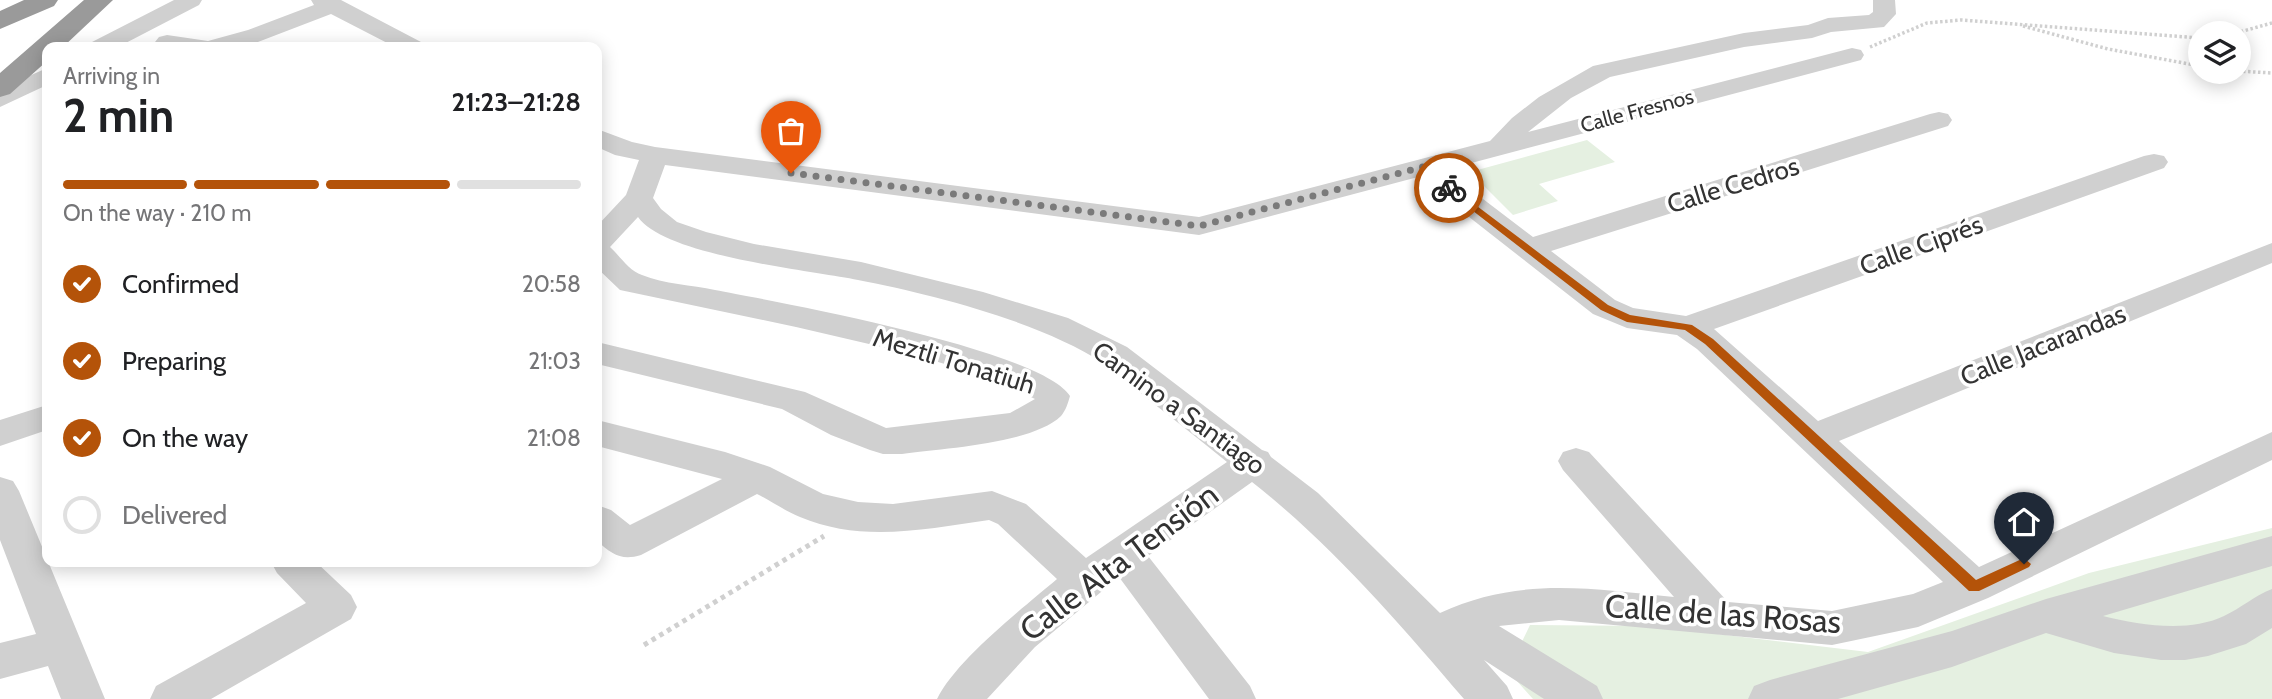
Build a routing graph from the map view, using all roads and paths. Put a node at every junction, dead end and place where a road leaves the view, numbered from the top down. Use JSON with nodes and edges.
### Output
{"nodes":[{"id":1,"x":11,"y":0,"type":"edge"},
{"id":2,"x":45,"y":0,"type":"edge"},
{"id":3,"x":100,"y":0,"type":"edge"},
{"id":4,"x":120,"y":0,"type":"edge"},
{"id":5,"x":191,"y":0,"type":"edge"},
{"id":6,"x":1884,"y":0,"type":"edge"},
{"id":7,"x":327,"y":2,"type":"edge"},
{"id":8,"x":0,"y":5,"type":"edge"},
{"id":9,"x":0,"y":21,"type":"edge"},
{"id":10,"x":2008,"y":22,"type":"junction"},
{"id":11,"x":2272,"y":23,"type":"edge"},
{"id":12,"x":2251,"y":29,"type":"edge"},
{"id":13,"x":2188,"y":37,"type":"edge"},
{"id":14,"x":53,"y":42,"type":"edge"},
{"id":15,"x":75,"y":42,"type":"edge"},
{"id":16,"x":110,"y":42,"type":"edge"},
{"id":17,"x":229,"y":42,"type":"edge"},
{"id":18,"x":403,"y":42,"type":"edge"},
{"id":19,"x":42,"y":51,"type":"edge"},
{"id":20,"x":1852,"y":55,"type":"joint"},
{"id":21,"x":2188,"y":64,"type":"edge"},
{"id":22,"x":42,"y":71,"type":"edge"},
{"id":23,"x":2251,"y":72,"type":"edge"},
{"id":24,"x":2272,"y":73,"type":"edge"},
{"id":25,"x":42,"y":78,"type":"edge"},
{"id":26,"x":0,"y":88,"type":"edge"},
{"id":27,"x":0,"y":101,"type":"edge"},
{"id":28,"x":1939,"y":120,"type":"dead end"},
{"id":29,"x":602,"y":139,"type":"edge"},
{"id":30,"x":1501,"y":146,"type":"junction"},
{"id":31,"x":655,"y":155,"type":"junction"},
{"id":32,"x":2154,"y":162,"type":"dead end"},
{"id":33,"x":1423,"y":167,"type":"junction"},
{"id":34,"x":639,"y":198,"type":"junction"},
{"id":35,"x":602,"y":238,"type":"edge"},
{"id":36,"x":1527,"y":249,"type":"junction"},
{"id":37,"x":2272,"y":252,"type":"edge"},
{"id":38,"x":602,"y":256,"type":"edge"},
{"id":39,"x":1688,"y":327,"type":"junction"},
{"id":40,"x":602,"y":354,"type":"edge"},
{"id":41,"x":42,"y":419,"type":"edge"},
{"id":42,"x":0,"y":433,"type":"edge"},
{"id":43,"x":602,"y":434,"type":"edge"},
{"id":44,"x":1814,"y":437,"type":"junction"},
{"id":45,"x":2272,"y":445,"type":"edge"},
{"id":46,"x":1255,"y":461,"type":"junction"},
{"id":47,"x":1576,"y":461,"type":"dead end"},
{"id":48,"x":757,"y":477,"type":"junction"},
{"id":49,"x":0,"y":491,"type":"edge"},
{"id":50,"x":858,"y":516,"type":"junction"},
{"id":51,"x":602,"y":524,"type":"edge"},
{"id":52,"x":2272,"y":551,"type":"edge"},
{"id":53,"x":1123,"y":553,"type":"junction"},
{"id":54,"x":296,"y":567,"type":"edge"},
{"id":55,"x":1084,"y":580,"type":"junction"},
{"id":56,"x":1974,"y":587,"type":"junction"},
{"id":57,"x":2272,"y":606,"type":"edge"},
{"id":58,"x":1715,"y":615,"type":"junction"},
{"id":59,"x":2046,"y":616,"type":"junction"},
{"id":60,"x":1447,"y":629,"type":"junction"},
{"id":61,"x":62,"y":645,"type":"junction"},
{"id":62,"x":644,"y":645,"type":"dead end"},
{"id":63,"x":0,"y":661,"type":"edge"},
{"id":64,"x":83,"y":699,"type":"edge"},
{"id":65,"x":172,"y":699,"type":"edge"},
{"id":66,"x":958,"y":699,"type":"edge"},
{"id":67,"x":1234,"y":699,"type":"edge"},
{"id":68,"x":1491,"y":699,"type":"edge"},
{"id":69,"x":1581,"y":699,"type":"edge"},
{"id":70,"x":1770,"y":699,"type":"edge"}],
"edges":[{"from":1,"to":8,"type":"highway"},
{"from":2,"to":9,"type":"highway"},
{"from":3,"to":14,"type":"highway"},
{"from":4,"to":15,"type":"highway"},
{"from":5,"to":16,"type":"street"},
{"from":6,"to":30,"type":"street"},
{"from":7,"to":17,"type":"street"},
{"from":7,"to":18,"type":"street"},
{"from":10,"to":13,"type":"path"},
{"from":10,"to":20,"type":"path"},
{"from":10,"to":21,"type":"path"},
{"from":11,"to":12,"type":"path"},
{"from":19,"to":26,"type":"highway"},
{"from":20,"to":30,"type":"street","name":"Calle Fresnos"},
{"from":22,"to":27,"type":"highway"},
{"from":23,"to":24,"type":"path"},
{"from":25,"to":27,"type":"street"},
{"from":28,"to":36,"type":"street","name":"Calle Cedros"},
{"from":29,"to":31,"type":"street"},
{"from":30,"to":33,"type":"street","name":"Calle Fresnos"},
{"from":31,"to":33,"type":"street"},
{"from":31,"to":34,"type":"street"},
{"from":32,"to":39,"type":"street","name":"Calle Ciprés"},
{"from":33,"to":36,"type":"street"},
{"from":34,"to":35,"type":"street"},
{"from":34,"to":46,"type":"street","name":"Camino a Santiago"},
{"from":36,"to":39,"type":"street"},
{"from":37,"to":44,"type":"street","name":"Calle Jacarandas"},
{"from":38,"to":40,"type":"street","name":"Meztli Tonatiuh"},
{"from":39,"to":44,"type":"street"},
{"from":41,"to":42,"type":"street"},
{"from":43,"to":48,"type":"street"},
{"from":44,"to":56,"type":"street"},
{"from":45,"to":56,"type":"street","name":"Calle de las Rosas"},
{"from":46,"to":53,"type":"street","name":"Calle Alta Tensión"},
{"from":46,"to":60,"type":"street","name":"Camino a Santiago"},
{"from":47,"to":58,"type":"street"},
{"from":48,"to":50,"type":"street"},
{"from":48,"to":51,"type":"street"},
{"from":49,"to":61,"type":"street"},
{"from":50,"to":55,"type":"street"},
{"from":50,"to":62,"type":"path"},
{"from":52,"to":59,"type":"street"},
{"from":53,"to":55,"type":"street","name":"Calle Alta Tensión"},
{"from":53,"to":67,"type":"street"},
{"from":54,"to":65,"type":"street"},
{"from":55,"to":66,"type":"street","name":"Calle Alta Tensión"},
{"from":56,"to":58,"type":"street","name":"Calle de las Rosas"},
{"from":57,"to":59,"type":"street"},
{"from":58,"to":60,"type":"street","name":"Calle de las Rosas"},
{"from":59,"to":70,"type":"street"},
{"from":60,"to":68,"type":"street","name":"Camino a Santiago"},
{"from":60,"to":69,"type":"street"},
{"from":61,"to":63,"type":"street"},
{"from":61,"to":64,"type":"street"}]}
